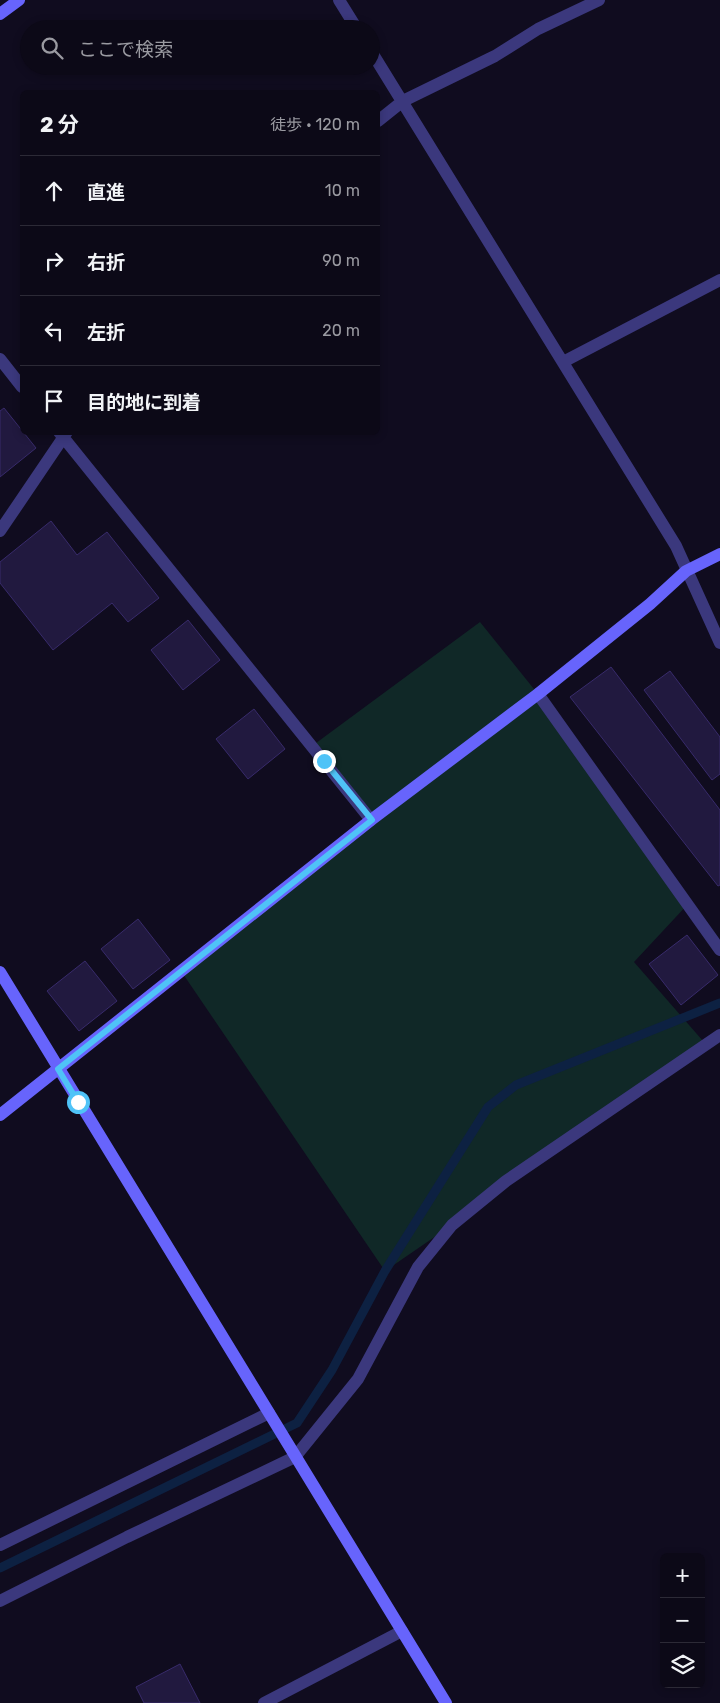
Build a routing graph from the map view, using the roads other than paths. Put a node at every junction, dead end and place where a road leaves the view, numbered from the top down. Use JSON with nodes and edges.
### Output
{"nodes":[{"id":1,"x":19,"y":0,"type":"edge"},
{"id":2,"x":339,"y":0,"type":"edge"},
{"id":3,"x":599,"y":0,"type":"edge"},
{"id":4,"x":0,"y":14,"type":"edge"},
{"id":5,"x":351,"y":20,"type":"edge"},
{"id":6,"x":380,"y":65,"type":"edge"},
{"id":7,"x":403,"y":101,"type":"junction"},
{"id":8,"x":380,"y":119,"type":"edge"},
{"id":9,"x":720,"y":280,"type":"edge"},
{"id":10,"x":0,"y":359,"type":"edge"},
{"id":11,"x":563,"y":362,"type":"junction"},
{"id":12,"x":20,"y":384,"type":"edge"},
{"id":13,"x":63,"y":435,"type":"edge"},
{"id":14,"x":65,"y":435,"type":"edge"},
{"id":15,"x":0,"y":531,"type":"edge"},
{"id":16,"x":720,"y":554,"type":"edge"},
{"id":17,"x":686,"y":571,"type":"junction"},
{"id":18,"x":720,"y":643,"type":"edge"},
{"id":19,"x":538,"y":694,"type":"junction"},
{"id":20,"x":372,"y":820,"type":"junction"},
{"id":21,"x":720,"y":950,"type":"edge"},
{"id":22,"x":0,"y":972,"type":"edge"},
{"id":23,"x":720,"y":1035,"type":"edge"},
{"id":24,"x":58,"y":1069,"type":"junction"},
{"id":25,"x":0,"y":1115,"type":"edge"},
{"id":26,"x":269,"y":1414,"type":"junction"},
{"id":27,"x":296,"y":1457,"type":"junction"},
{"id":28,"x":0,"y":1545,"type":"edge"},
{"id":29,"x":0,"y":1601,"type":"edge"},
{"id":30,"x":402,"y":1631,"type":"junction"},
{"id":31,"x":264,"y":1703,"type":"edge"},
{"id":32,"x":446,"y":1703,"type":"edge"}],
"edges":[{"from":1,"to":4,"type":"street"},
{"from":2,"to":5,"type":"street"},
{"from":3,"to":7,"type":"street"},
{"from":6,"to":7,"type":"street"},
{"from":7,"to":8,"type":"street"},
{"from":7,"to":11,"type":"street"},
{"from":9,"to":11,"type":"street"},
{"from":10,"to":12,"type":"street"},
{"from":11,"to":17,"type":"street"},
{"from":13,"to":15,"type":"street"},
{"from":14,"to":20,"type":"street"},
{"from":16,"to":17,"type":"street"},
{"from":17,"to":18,"type":"street"},
{"from":17,"to":19,"type":"street"},
{"from":19,"to":20,"type":"street"},
{"from":19,"to":21,"type":"street"},
{"from":20,"to":24,"type":"street"},
{"from":22,"to":24,"type":"street"},
{"from":23,"to":27,"type":"street"},
{"from":24,"to":25,"type":"street"},
{"from":24,"to":26,"type":"street"},
{"from":26,"to":27,"type":"street"},
{"from":26,"to":28,"type":"street"},
{"from":27,"to":29,"type":"street"},
{"from":27,"to":30,"type":"street"},
{"from":30,"to":31,"type":"street"},
{"from":30,"to":32,"type":"street"}]}
